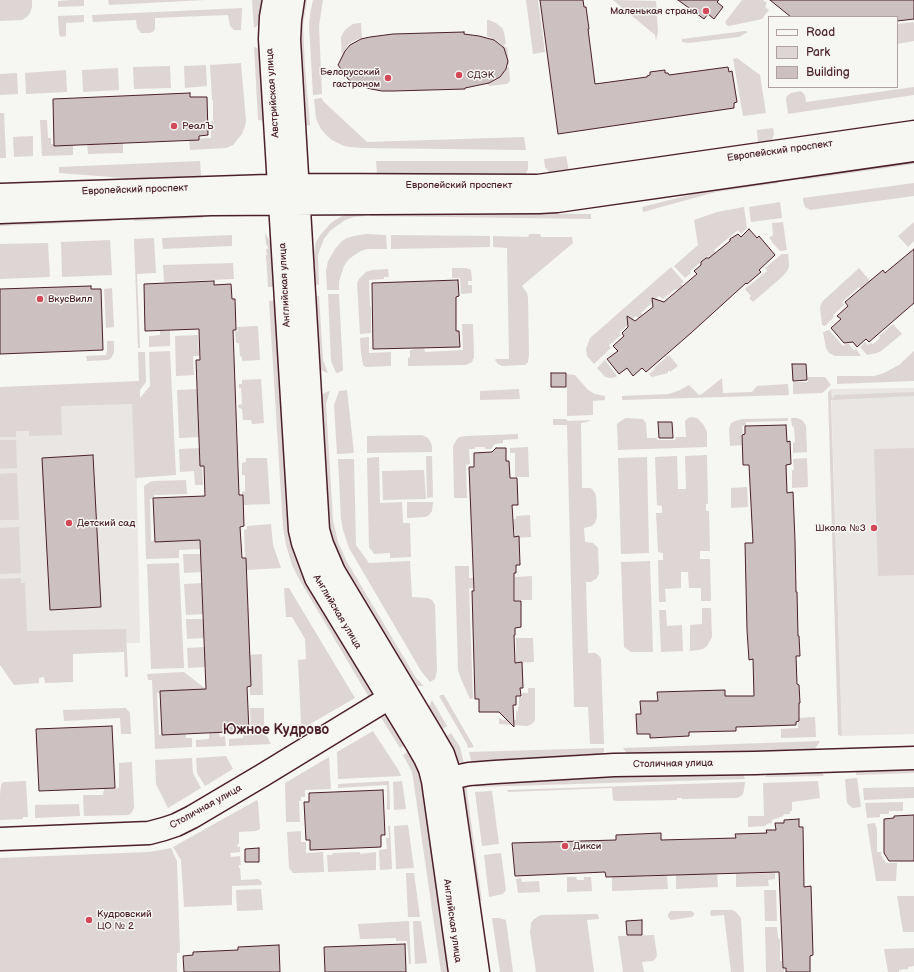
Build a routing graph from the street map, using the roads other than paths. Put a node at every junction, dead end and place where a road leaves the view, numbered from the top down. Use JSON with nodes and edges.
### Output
{"nodes":[{"id":1,"x":274,"y":0,"type":"edge"},
{"id":2,"x":293,"y":0,"type":"edge"},
{"id":3,"x":914,"y":132,"type":"edge"},
{"id":4,"x":914,"y":150,"type":"edge"},
{"id":5,"x":289,"y":194,"type":"junction"},
{"id":6,"x":0,"y":195,"type":"edge"},
{"id":7,"x":0,"y":212,"type":"edge"},
{"id":8,"x":389,"y":698,"type":"junction"},
{"id":9,"x":914,"y":758,"type":"edge"},
{"id":10,"x":441,"y":780,"type":"junction"},
{"id":11,"x":0,"y":839,"type":"edge"},
{"id":12,"x":460,"y":972,"type":"edge"},
{"id":13,"x":478,"y":972,"type":"edge"}],
"edges":[{"from":1,"to":5,"type":"street","name":"Австрийская улица"},
{"from":2,"to":5,"type":"street","name":"Австрийская улица"},
{"from":3,"to":5,"type":"street","name":"Европейский проспект"},
{"from":4,"to":5,"type":"street","name":"Европейский проспект"},
{"from":5,"to":6,"type":"street","name":"Европейский проспект"},
{"from":5,"to":7,"type":"street","name":"Европейский проспект"},
{"from":5,"to":8,"type":"street","name":"Английская улица"},
{"from":5,"to":10,"type":"street","name":"Английская улица"},
{"from":8,"to":10,"type":"street","name":"Английская улица"},
{"from":8,"to":11,"type":"street","name":"Столичная улица"},
{"from":9,"to":10,"type":"street","name":"Столичная улица"},
{"from":10,"to":12,"type":"street","name":"Английская улица"},
{"from":10,"to":13,"type":"street","name":"Английская улица"}]}
